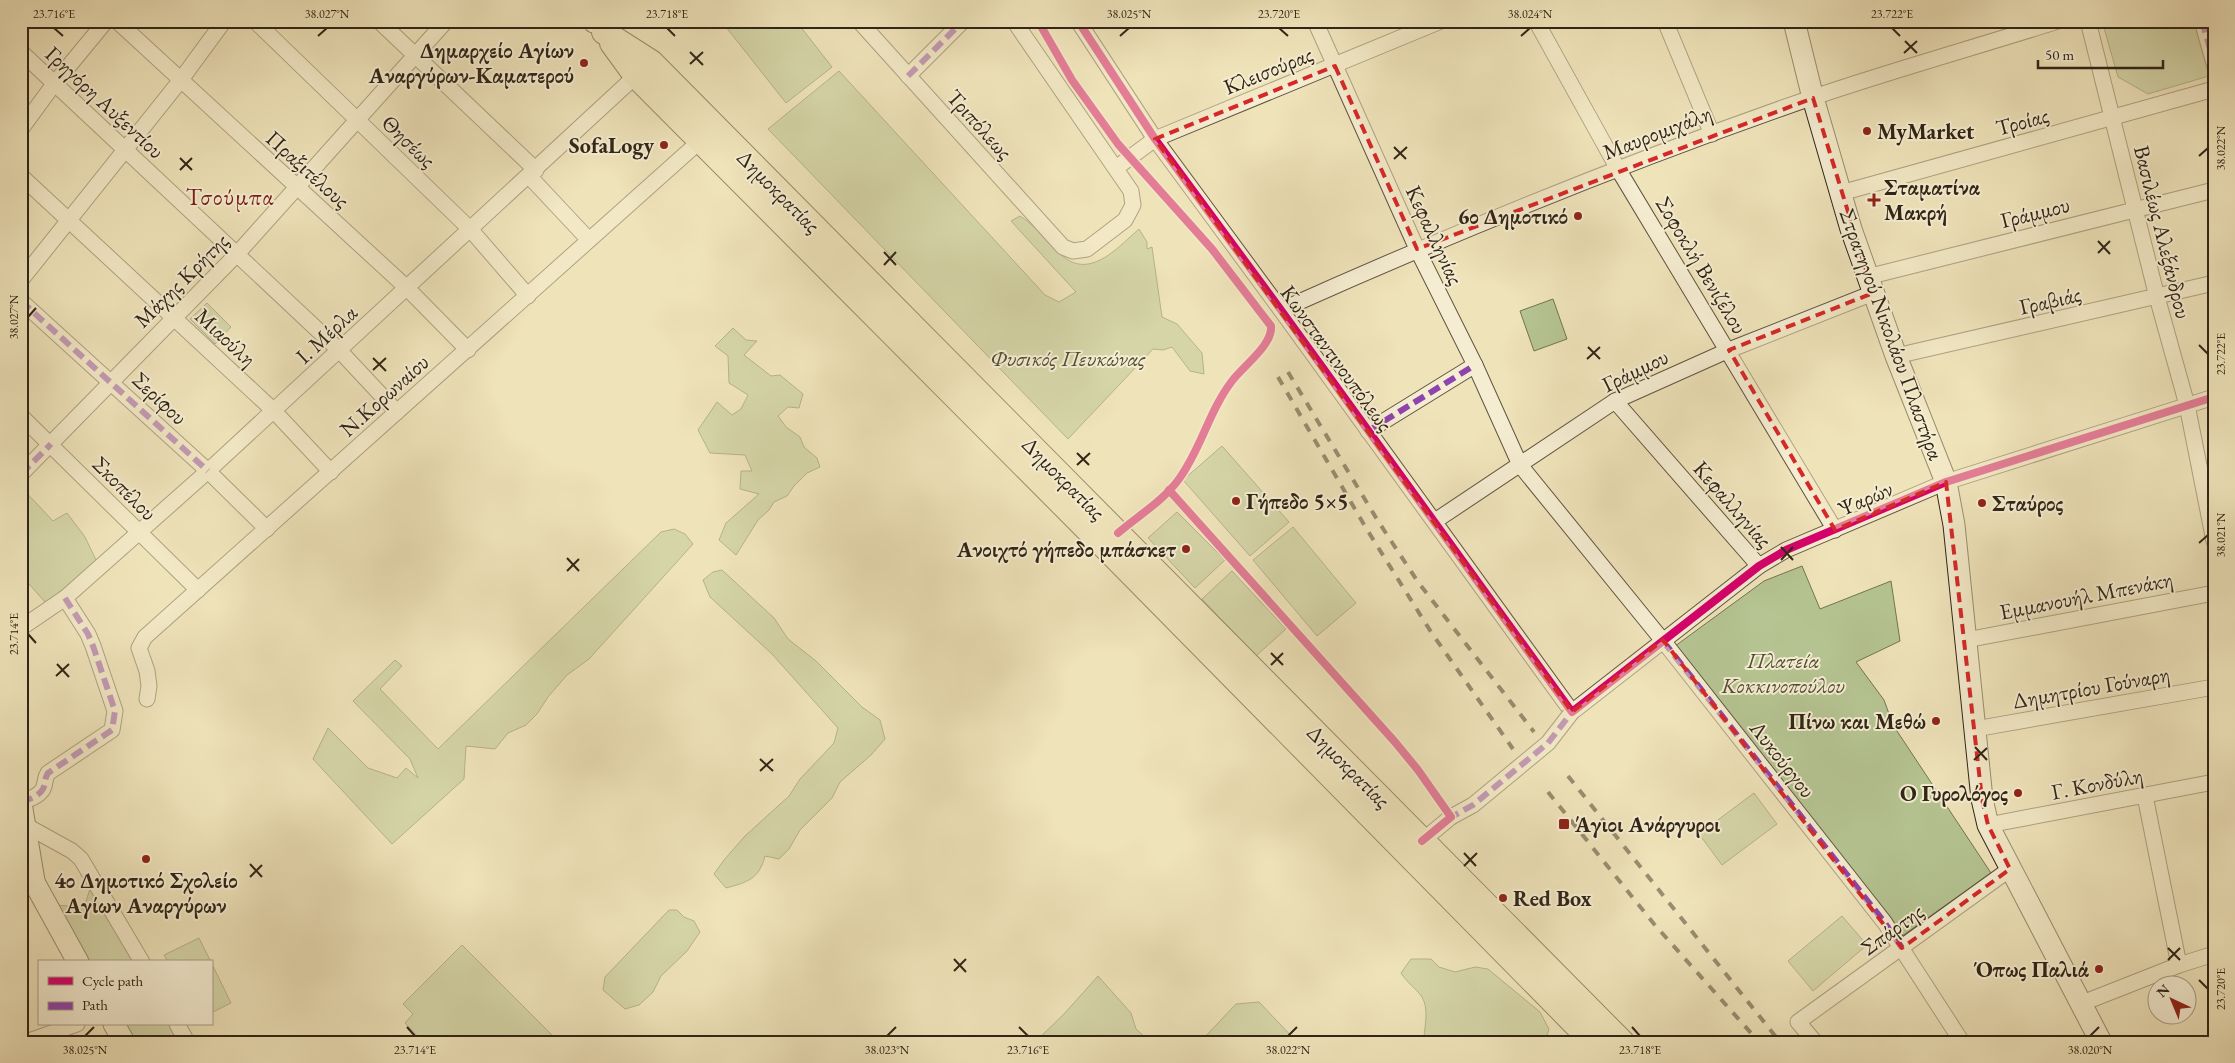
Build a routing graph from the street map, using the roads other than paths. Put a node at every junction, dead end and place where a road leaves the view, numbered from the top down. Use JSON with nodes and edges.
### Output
{"nodes":[{"id":1,"x":106,"y":21,"type":"edge"},
{"id":2,"x":117,"y":21,"type":"edge"},
{"id":3,"x":224,"y":21,"type":"edge"},
{"id":4,"x":255,"y":21,"type":"edge"},
{"id":5,"x":378,"y":21,"type":"edge"},
{"id":6,"x":446,"y":21,"type":"edge"},
{"id":7,"x":859,"y":21,"type":"edge"},
{"id":8,"x":963,"y":21,"type":"edge"},
{"id":9,"x":1014,"y":21,"type":"edge"},
{"id":10,"x":1078,"y":21,"type":"edge"},
{"id":11,"x":1315,"y":21,"type":"edge"},
{"id":12,"x":1441,"y":21,"type":"edge"},
{"id":13,"x":1536,"y":21,"type":"edge"},
{"id":14,"x":1665,"y":21,"type":"edge"},
{"id":15,"x":1794,"y":21,"type":"edge"},
{"id":16,"x":2058,"y":21,"type":"edge"},
{"id":17,"x":2088,"y":21,"type":"edge"},
{"id":18,"x":2202,"y":21,"type":"edge"},
{"id":19,"x":596,"y":24,"type":"edge"},
{"id":20,"x":21,"y":52,"type":"edge"},
{"id":21,"x":416,"y":55,"type":"junction"},
{"id":22,"x":2214,"y":63,"type":"edge"},
{"id":23,"x":1334,"y":66,"type":"junction"},
{"id":24,"x":644,"y":69,"type":"junction"},
{"id":25,"x":908,"y":76,"type":"junction"},
{"id":26,"x":180,"y":81,"type":"junction"},
{"id":27,"x":54,"y":84,"type":"junction"},
{"id":28,"x":2214,"y":90,"type":"edge"},
{"id":29,"x":1813,"y":98,"type":"junction"},
{"id":30,"x":2112,"y":118,"type":"junction"},
{"id":31,"x":358,"y":120,"type":"junction"},
{"id":32,"x":21,"y":129,"type":"edge"},
{"id":33,"x":1712,"y":134,"type":"junction"},
{"id":34,"x":1154,"y":139,"type":"junction"},
{"id":35,"x":700,"y":141,"type":"junction"},
{"id":36,"x":125,"y":150,"type":"junction"},
{"id":37,"x":1116,"y":168,"type":"junction"},
{"id":38,"x":1618,"y":169,"type":"junction"},
{"id":39,"x":532,"y":173,"type":"junction"},
{"id":40,"x":21,"y":176,"type":"edge"},
{"id":41,"x":297,"y":188,"type":"junction"},
{"id":42,"x":2214,"y":190,"type":"edge"},
{"id":43,"x":1841,"y":192,"type":"junction"},
{"id":44,"x":2136,"y":208,"type":"junction"},
{"id":45,"x":69,"y":221,"type":"junction"},
{"id":46,"x":470,"y":229,"type":"junction"},
{"id":47,"x":589,"y":240,"type":"junction"},
{"id":48,"x":1417,"y":248,"type":"junction"},
{"id":49,"x":237,"y":254,"type":"junction"},
{"id":50,"x":21,"y":280,"type":"edge"},
{"id":51,"x":2214,"y":283,"type":"edge"},
{"id":52,"x":1870,"y":285,"type":"junction"},
{"id":53,"x":407,"y":288,"type":"junction"},
{"id":54,"x":528,"y":296,"type":"junction"},
{"id":55,"x":2157,"y":297,"type":"junction"},
{"id":56,"x":21,"y":300,"type":"edge"},
{"id":57,"x":1281,"y":310,"type":"junction"},
{"id":58,"x":174,"y":318,"type":"junction"},
{"id":59,"x":339,"y":350,"type":"junction"},
{"id":60,"x":468,"y":350,"type":"junction"},
{"id":61,"x":1729,"y":350,"type":"junction"},
{"id":62,"x":1896,"y":356,"type":"junction"},
{"id":63,"x":1475,"y":365,"type":"junction"},
{"id":64,"x":110,"y":382,"type":"junction"},
{"id":65,"x":2214,"y":397,"type":"edge"},
{"id":66,"x":1616,"y":401,"type":"junction"},
{"id":67,"x":2187,"y":405,"type":"junction"},
{"id":68,"x":273,"y":410,"type":"junction"},
{"id":69,"x":398,"y":412,"type":"junction"},
{"id":70,"x":21,"y":416,"type":"edge"},
{"id":71,"x":1368,"y":431,"type":"junction"},
{"id":72,"x":51,"y":444,"type":"junction"},
{"id":73,"x":1520,"y":465,"type":"junction"},
{"id":74,"x":208,"y":471,"type":"junction"},
{"id":75,"x":331,"y":472,"type":"junction"},
{"id":76,"x":21,"y":474,"type":"edge"},
{"id":77,"x":1946,"y":482,"type":"junction"},
{"id":78,"x":2209,"y":491,"type":"edge"},
{"id":79,"x":1435,"y":521,"type":"junction"},
{"id":80,"x":267,"y":529,"type":"junction"},
{"id":81,"x":1835,"y":530,"type":"junction"},
{"id":82,"x":140,"y":532,"type":"junction"},
{"id":83,"x":2214,"y":541,"type":"edge"},
{"id":84,"x":1759,"y":566,"type":"junction"},
{"id":85,"x":198,"y":590,"type":"junction"},
{"id":86,"x":2214,"y":593,"type":"edge"},
{"id":87,"x":65,"y":598,"type":"junction"},
{"id":88,"x":21,"y":628,"type":"edge"},
{"id":89,"x":1966,"y":640,"type":"junction"},
{"id":90,"x":1663,"y":641,"type":"junction"},
{"id":91,"x":2214,"y":688,"type":"edge"},
{"id":92,"x":147,"y":699,"type":"dead end"},
{"id":93,"x":1572,"y":712,"type":"junction"},
{"id":94,"x":1975,"y":729,"type":"junction"},
{"id":95,"x":2214,"y":782,"type":"edge"},
{"id":96,"x":2145,"y":796,"type":"junction"},
{"id":97,"x":21,"y":803,"type":"edge"},
{"id":98,"x":25,"y":825,"type":"junction"},
{"id":99,"x":1988,"y":825,"type":"junction"},
{"id":100,"x":1422,"y":841,"type":"junction"},
{"id":101,"x":2010,"y":870,"type":"junction"},
{"id":102,"x":25,"y":878,"type":"edge"},
{"id":103,"x":1902,"y":948,"type":"junction"},
{"id":104,"x":2214,"y":954,"type":"edge"},
{"id":105,"x":77,"y":960,"type":"edge"},
{"id":106,"x":141,"y":960,"type":"edge"},
{"id":107,"x":2179,"y":965,"type":"junction"},
{"id":108,"x":2080,"y":1004,"type":"junction"},
{"id":109,"x":74,"y":1026,"type":"edge"},
{"id":110,"x":115,"y":1026,"type":"edge"},
{"id":111,"x":178,"y":1026,"type":"edge"},
{"id":112,"x":53,"y":1038,"type":"edge"},
{"id":113,"x":26,"y":1042,"type":"edge"},
{"id":114,"x":124,"y":1042,"type":"edge"},
{"id":115,"x":187,"y":1042,"type":"edge"},
{"id":116,"x":1593,"y":1042,"type":"edge"},
{"id":117,"x":1622,"y":1042,"type":"edge"},
{"id":118,"x":1815,"y":1042,"type":"edge"},
{"id":119,"x":1962,"y":1042,"type":"edge"},
{"id":120,"x":2101,"y":1042,"type":"edge"}],
"edges":[{"from":1,"to":27,"type":"street"},
{"from":2,"to":26,"type":"street","name":"Πραξιτέλους"},
{"from":3,"to":26,"type":"street"},
{"from":4,"to":31,"type":"street","name":"Θησέως"},
{"from":5,"to":21,"type":"street"},
{"from":6,"to":21,"type":"street","name":"Μάχης Κρήτης"},
{"from":7,"to":25,"type":"street","name":"Τριπόλεως"},
{"from":8,"to":25,"type":"street"},
{"from":9,"to":37,"type":"street"},
{"from":10,"to":34,"type":"street","name":"Κωνσταντινουπόλεως"},
{"from":11,"to":23,"type":"street","name":"Κεφαλληνίας"},
{"from":12,"to":23,"type":"street","name":"Κλεισούρας"},
{"from":13,"to":38,"type":"street","name":"Σοφοκλή Βενιζέλου"},
{"from":14,"to":33,"type":"street"},
{"from":15,"to":29,"type":"street","name":"Στρατηγού Νικολάου Πλαστήρα"},
{"from":16,"to":29,"type":"street","name":"Μαυρομιχάλη"},
{"from":17,"to":30,"type":"street","name":"Βασιλέως Αλεξάνδρου"},
{"from":18,"to":22,"type":"street"},
{"from":19,"to":24,"type":"main road","name":"Δημοκρατίας"},
{"from":20,"to":27,"type":"street","name":"Γρηγόρη Αυξεντίου"},
{"from":21,"to":31,"type":"street","name":"Μάχης Κρήτης"},
{"from":21,"to":39,"type":"street"},
{"from":23,"to":34,"type":"street","name":"Κλεισούρας"},
{"from":23,"to":48,"type":"street","name":"Κεφαλληνίας"},
{"from":24,"to":35,"type":"main road","name":"Δημοκρατίας"},
{"from":24,"to":39,"type":"street","name":"Ι. Μέρλα"},
{"from":24,"to":100,"type":"main road","name":"Δημοκρατίας"},
{"from":25,"to":37,"type":"street","name":"Τριπόλεως"},
{"from":26,"to":36,"type":"street"},
{"from":26,"to":41,"type":"street","name":"Πραξιτέλους"},
{"from":27,"to":32,"type":"street"},
{"from":27,"to":36,"type":"street","name":"Γρηγόρη Αυξεντίου"},
{"from":28,"to":30,"type":"street","name":"Τροίας"},
{"from":29,"to":33,"type":"street","name":"Μαυρομιχάλη"},
{"from":29,"to":43,"type":"street","name":"Στρατηγού Νικολάου Πλαστήρα"},
{"from":30,"to":43,"type":"street","name":"Τροίας"},
{"from":30,"to":44,"type":"street","name":"Βασιλέως Αλεξάνδρου"},
{"from":31,"to":41,"type":"street","name":"Μάχης Κρήτης"},
{"from":31,"to":46,"type":"street","name":"Θησέως"},
{"from":33,"to":38,"type":"street","name":"Μαυρομιχάλη"},
{"from":34,"to":37,"type":"street","name":"Κλεισούρας"},
{"from":34,"to":57,"type":"street","name":"Κωνσταντινουπόλεως"},
{"from":35,"to":47,"type":"street","name":"Ν.Κορωναίου"},
{"from":35,"to":116,"type":"main road","name":"Δημοκρατίας"},
{"from":36,"to":45,"type":"street"},
{"from":36,"to":49,"type":"street","name":"Γρηγόρη Αυξεντίου"},
{"from":38,"to":48,"type":"street","name":"Μαυρομιχάλη"},
{"from":38,"to":61,"type":"street","name":"Σοφοκλή Βενιζέλου"},
{"from":39,"to":46,"type":"street","name":"Ι. Μέρλα"},
{"from":39,"to":47,"type":"street"},
{"from":40,"to":45,"type":"street","name":"Μιαούλη"},
{"from":41,"to":49,"type":"street","name":"Μάχης Κρήτης"},
{"from":41,"to":53,"type":"street","name":"Πραξιτέλους"},
{"from":42,"to":44,"type":"street","name":"Γράμμου"},
{"from":43,"to":52,"type":"street","name":"Στρατηγού Νικολάου Πλαστήρα"},
{"from":44,"to":52,"type":"street","name":"Γράμμου"},
{"from":44,"to":55,"type":"street","name":"Βασιλέως Αλεξάνδρου"},
{"from":45,"to":50,"type":"street"},
{"from":45,"to":58,"type":"street","name":"Μιαούλη"},
{"from":46,"to":53,"type":"street","name":"Ι. Μέρλα"},
{"from":46,"to":54,"type":"street","name":"Θησέως"},
{"from":47,"to":54,"type":"street","name":"Ν.Κορωναίου"},
{"from":48,"to":57,"type":"street","name":"Μαυρομιχάλη"},
{"from":48,"to":63,"type":"street","name":"Κεφαλληνίας"},
{"from":49,"to":58,"type":"street","name":"Μάχης Κρήτης"},
{"from":49,"to":59,"type":"street","name":"Γρηγόρη Αυξεντίου"},
{"from":51,"to":55,"type":"street","name":"Γραβιάς"},
{"from":52,"to":61,"type":"street","name":"Γράμμου"},
{"from":52,"to":62,"type":"street","name":"Στρατηγού Νικολάου Πλαστήρα"},
{"from":53,"to":59,"type":"street","name":"Ι. Μέρλα"},
{"from":53,"to":60,"type":"street","name":"Πραξιτέλους"},
{"from":54,"to":60,"type":"street","name":"Ν.Κορωναίου"},
{"from":55,"to":62,"type":"street","name":"Γραβιάς"},
{"from":55,"to":67,"type":"street","name":"Βασιλέως Αλεξάνδρου"},
{"from":56,"to":64,"type":"street","name":"Σερίφου"},
{"from":57,"to":71,"type":"street","name":"Κωνσταντινουπόλεως"},
{"from":58,"to":64,"type":"street","name":"Μάχης Κρήτης"},
{"from":58,"to":68,"type":"street","name":"Μιαούλη"},
{"from":59,"to":68,"type":"street","name":"Ι. Μέρλα"},
{"from":59,"to":69,"type":"street","name":"Γρηγόρη Αυξεντίου"},
{"from":60,"to":69,"type":"street","name":"Ν.Κορωναίου"},
{"from":61,"to":66,"type":"street","name":"Γράμμου"},
{"from":61,"to":81,"type":"street","name":"Σοφοκλή Βενιζέλου"},
{"from":62,"to":77,"type":"street","name":"Στρατηγού Νικολάου Πλαστήρα"},
{"from":63,"to":71,"type":"street"},
{"from":63,"to":73,"type":"street","name":"Κεφαλληνίας"},
{"from":64,"to":72,"type":"street","name":"Μάχης Κρήτης"},
{"from":64,"to":74,"type":"street","name":"Σερίφου"},
{"from":65,"to":67,"type":"street","name":"Ψαρών"},
{"from":66,"to":73,"type":"street","name":"Γράμμου"},
{"from":66,"to":84,"type":"street","name":"Κεφαλληνίας"},
{"from":67,"to":77,"type":"street","name":"Ψαρών"},
{"from":67,"to":78,"type":"street","name":"Βασιλέως Αλεξάνδρου"},
{"from":68,"to":74,"type":"street","name":"Ι. Μέρλα"},
{"from":68,"to":75,"type":"street","name":"Μιαούλη"},
{"from":69,"to":75,"type":"street","name":"Ν.Κορωναίου"},
{"from":70,"to":72,"type":"street","name":"Σκοπέλου"},
{"from":71,"to":79,"type":"street","name":"Κωνσταντινουπόλεως"},
{"from":72,"to":76,"type":"street","name":"Μάχης Κρήτης"},
{"from":72,"to":82,"type":"street","name":"Σκοπέλου"},
{"from":73,"to":79,"type":"street","name":"Γράμμου"},
{"from":73,"to":90,"type":"street","name":"Λυκούργου"},
{"from":74,"to":80,"type":"street","name":"Σερίφου"},
{"from":74,"to":82,"type":"street","name":"Ι. Μέρλα"},
{"from":75,"to":80,"type":"street","name":"Ν.Κορωναίου"},
{"from":77,"to":81,"type":"street","name":"Ψαρών"},
{"from":77,"to":89,"type":"street","name":"Στρατηγού Νικολάου Πλαστήρα"},
{"from":78,"to":83,"type":"street","name":"Βασιλέως Αλεξάνδρου"},
{"from":79,"to":93,"type":"street","name":"Κωνσταντινουπόλεως"},
{"from":80,"to":85,"type":"street","name":"Ν.Κορωναίου"},
{"from":81,"to":84,"type":"street","name":"Ψαρών"},
{"from":82,"to":85,"type":"street","name":"Σκοπέλου"},
{"from":82,"to":87,"type":"street","name":"Ι. Μέρλα"},
{"from":84,"to":90,"type":"street","name":"Ψαρών"},
{"from":85,"to":92,"type":"street","name":"Ν.Κορωναίου"},
{"from":86,"to":89,"type":"street","name":"Εμμανουήλ Μπενάκη"},
{"from":87,"to":88,"type":"street","name":"Ι. Μέρλα"},
{"from":87,"to":97,"type":"street"},
{"from":89,"to":94,"type":"street","name":"Στρατηγού Νικολάου Πλαστήρα"},
{"from":90,"to":93,"type":"street","name":"Ψαρών"},
{"from":90,"to":103,"type":"street","name":"Λυκούργου"},
{"from":91,"to":94,"type":"street","name":"Δημητρίου Γούναρη"},
{"from":93,"to":100,"type":"street","name":"Ψαρών","bridge":true},
{"from":94,"to":99,"type":"street","name":"Στρατηγού Νικολάου Πλαστήρα"},
{"from":95,"to":96,"type":"street","name":"Γ. Κονδύλη"},
{"from":96,"to":99,"type":"street","name":"Γ. Κονδύλη"},
{"from":96,"to":107,"type":"street"},
{"from":97,"to":98,"type":"street"},
{"from":98,"to":102,"type":"street"},
{"from":98,"to":106,"type":"street"},
{"from":99,"to":101,"type":"street","name":"Στρατηγού Νικολάου Πλαστήρα"},
{"from":100,"to":117,"type":"main road","name":"Δημοκρατίας"},
{"from":101,"to":103,"type":"street","name":"Σπάρτης"},
{"from":101,"to":108,"type":"street","name":"Στρατηγού Νικολάου Πλαστήρα"},
{"from":102,"to":105,"type":"street"},
{"from":103,"to":118,"type":"street","name":"Σπάρτης"},
{"from":103,"to":119,"type":"street","name":"Λυκούργου"},
{"from":104,"to":107,"type":"street"},
{"from":107,"to":108,"type":"street"},
{"from":108,"to":120,"type":"street","name":"Στρατηγού Νικολάου Πλαστήρα"},
{"from":109,"to":112,"type":"street"},
{"from":110,"to":114,"type":"street"},
{"from":111,"to":115,"type":"street"},
{"from":112,"to":113,"type":"street"}]}
